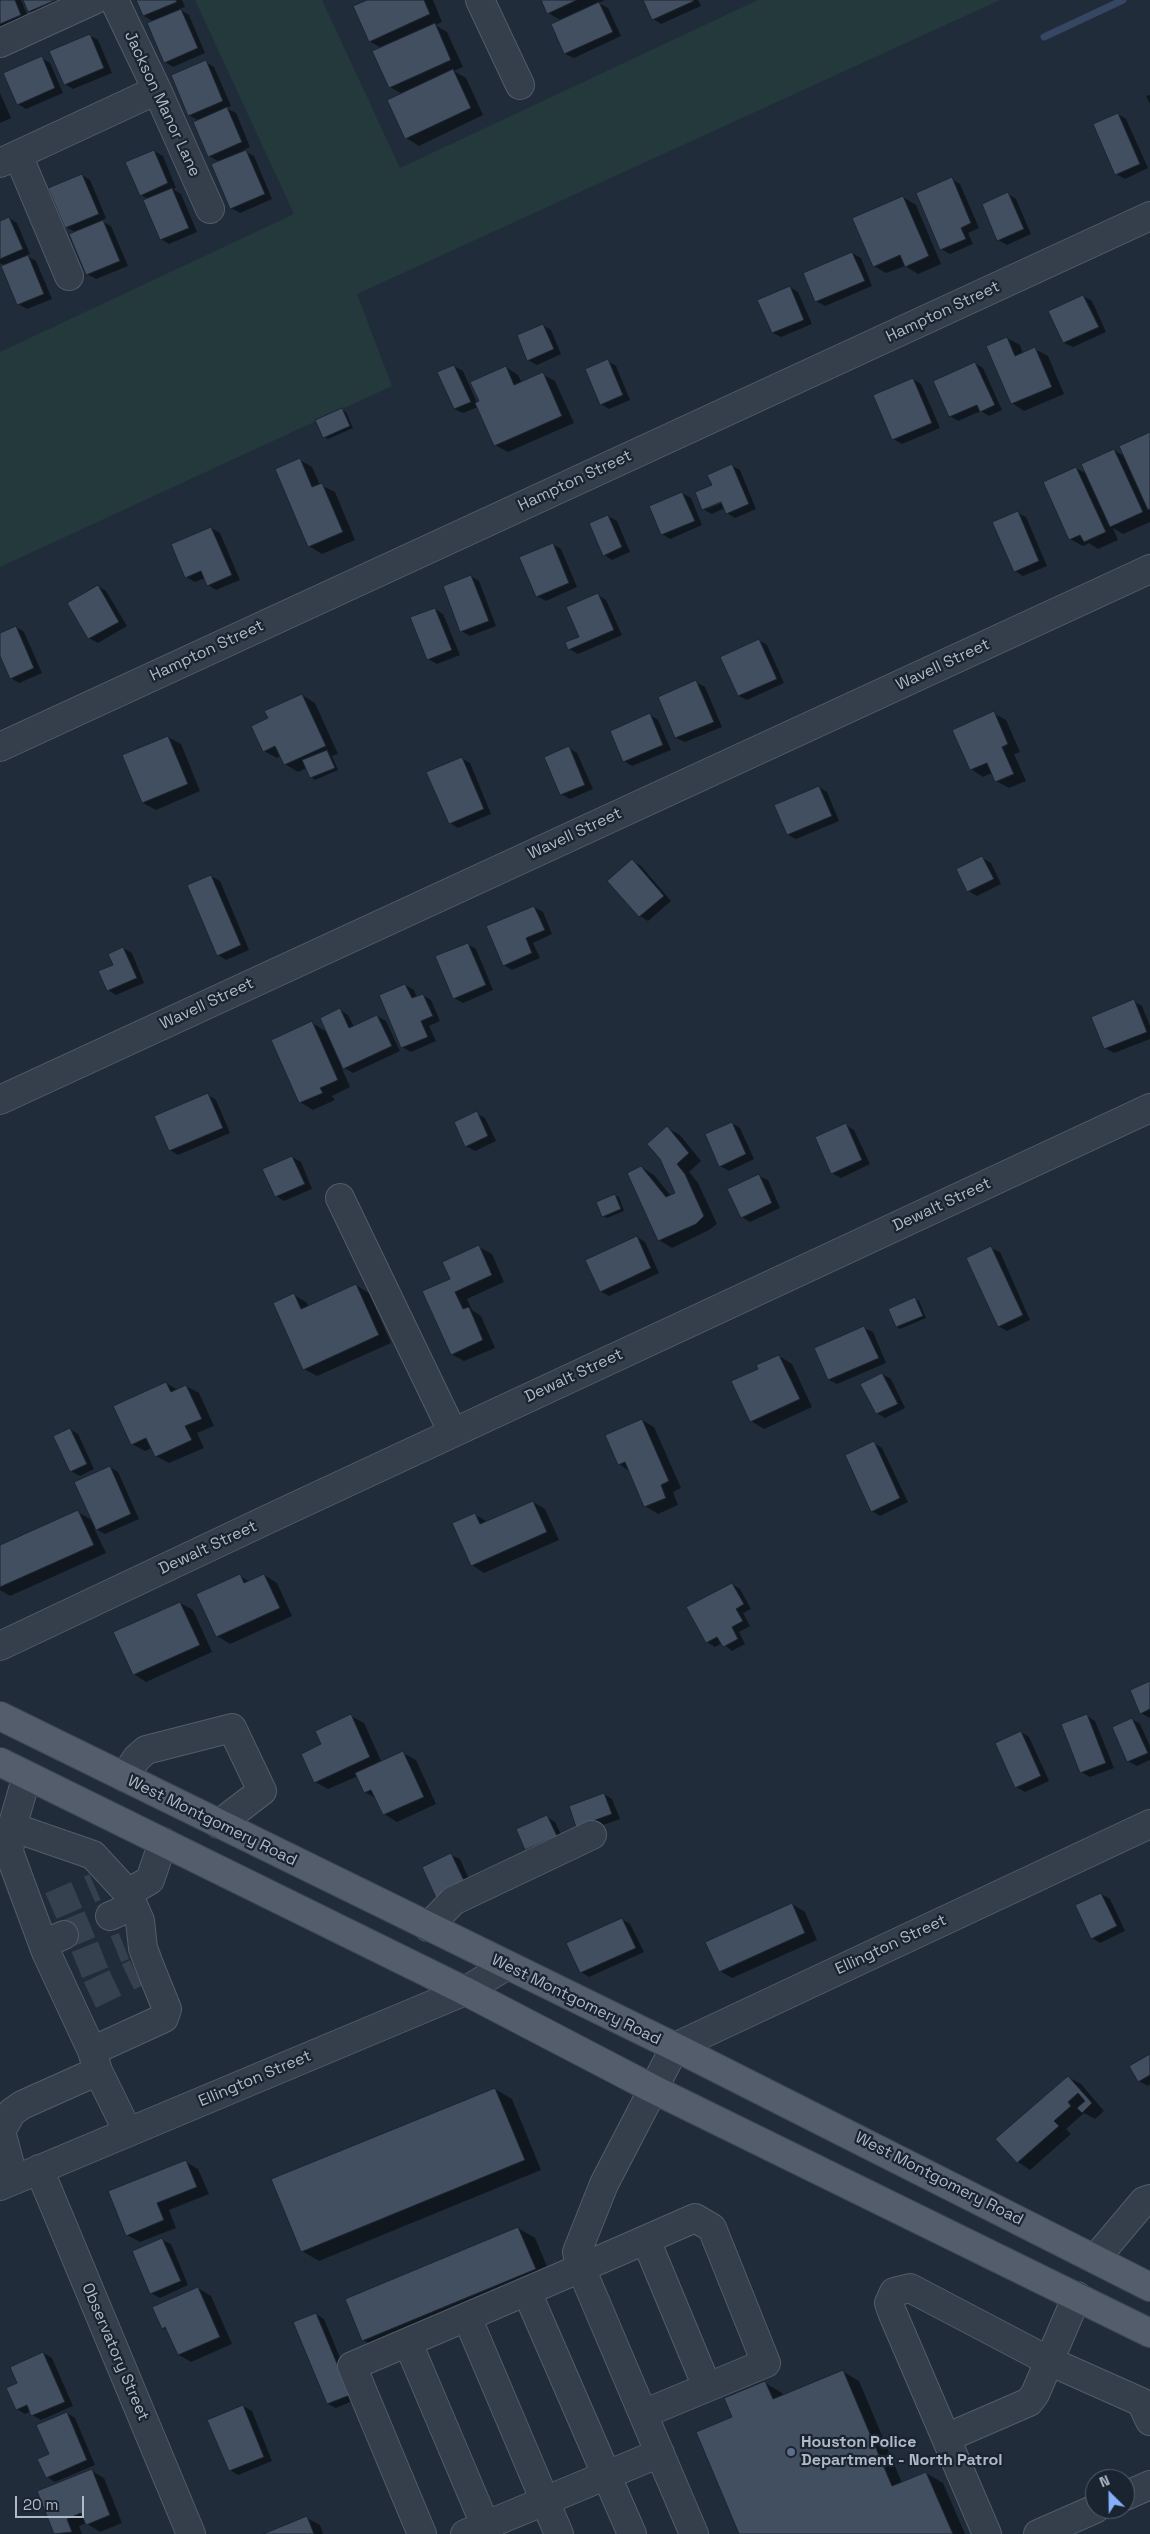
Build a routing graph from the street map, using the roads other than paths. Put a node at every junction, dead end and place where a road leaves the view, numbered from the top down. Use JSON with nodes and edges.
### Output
{"nodes":[{"id":1,"x":94,"y":0,"type":"edge"},
{"id":2,"x":114,"y":0,"type":"edge"},
{"id":3,"x":480,"y":0,"type":"edge"},
{"id":4,"x":0,"y":43,"type":"edge"},
{"id":5,"x":520,"y":85,"type":"dead end"},
{"id":6,"x":158,"y":90,"type":"junction"},
{"id":7,"x":9,"y":159,"type":"edge"},
{"id":8,"x":210,"y":209,"type":"dead end"},
{"id":9,"x":1150,"y":216,"type":"edge"},
{"id":10,"x":69,"y":276,"type":"dead end"},
{"id":11,"x":1150,"y":569,"type":"edge"},
{"id":12,"x":0,"y":747,"type":"edge"},
{"id":13,"x":0,"y":1100,"type":"edge"},
{"id":14,"x":1150,"y":1108,"type":"edge"},
{"id":15,"x":340,"y":1198,"type":"dead end"},
{"id":16,"x":453,"y":1433,"type":"junction"},
{"id":17,"x":0,"y":1646,"type":"edge"},
{"id":18,"x":0,"y":1716,"type":"edge"},
{"id":19,"x":0,"y":1762,"type":"edge"},
{"id":20,"x":27,"y":1776,"type":"junction"},
{"id":21,"x":124,"y":1777,"type":"junction"},
{"id":22,"x":219,"y":1824,"type":"junction"},
{"id":23,"x":1150,"y":1824,"type":"edge"},
{"id":24,"x":12,"y":1827,"type":"junction"},
{"id":25,"x":592,"y":1835,"type":"dead end"},
{"id":26,"x":163,"y":1842,"type":"junction"},
{"id":27,"x":117,"y":1896,"type":"junction"},
{"id":28,"x":428,"y":1927,"type":"junction"},
{"id":29,"x":506,"y":1966,"type":"junction"},
{"id":30,"x":465,"y":1991,"type":"junction"},
{"id":31,"x":675,"y":2047,"type":"junction"},
{"id":32,"x":95,"y":2061,"type":"junction"},
{"id":33,"x":653,"y":2089,"type":"junction"},
{"id":34,"x":128,"y":2132,"type":"junction"},
{"id":35,"x":38,"y":2169,"type":"junction"},
{"id":36,"x":7,"y":2183,"type":"edge"},
{"id":37,"x":1150,"y":2199,"type":"edge"},
{"id":38,"x":646,"y":2240,"type":"junction"},
{"id":39,"x":1096,"y":2258,"type":"junction"},
{"id":40,"x":581,"y":2268,"type":"junction"},
{"id":41,"x":1150,"y":2287,"type":"edge"},
{"id":42,"x":527,"y":2292,"type":"junction"},
{"id":43,"x":1077,"y":2296,"type":"junction"},
{"id":44,"x":467,"y":2317,"type":"junction"},
{"id":45,"x":1150,"y":2333,"type":"edge"},
{"id":46,"x":408,"y":2343,"type":"junction"},
{"id":47,"x":1049,"y":2361,"type":"junction"},
{"id":48,"x":707,"y":2387,"type":"junction"},
{"id":49,"x":643,"y":2414,"type":"junction"},
{"id":50,"x":1150,"y":2421,"type":"edge"},
{"id":51,"x":946,"y":2438,"type":"junction"},
{"id":52,"x":660,"y":2453,"type":"junction"},
{"id":53,"x":606,"y":2475,"type":"junction"},
{"id":54,"x":1150,"y":2485,"type":"edge"},
{"id":55,"x":1135,"y":2492,"type":"edge"},
{"id":56,"x":544,"y":2501,"type":"junction"},
{"id":57,"x":1085,"y":2513,"type":"edge"},
{"id":58,"x":480,"y":2531,"type":"edge"},
{"id":59,"x":191,"y":2534,"type":"edge"},
{"id":60,"x":422,"y":2534,"type":"edge"},
{"id":61,"x":559,"y":2534,"type":"edge"},
{"id":62,"x":632,"y":2534,"type":"edge"},
{"id":63,"x":694,"y":2534,"type":"edge"},
{"id":64,"x":987,"y":2534,"type":"edge"},
{"id":65,"x":1038,"y":2534,"type":"edge"}],
"edges":[{"from":1,"to":4,"type":"street"},
{"from":2,"to":6,"type":"street","name":"Jackson Manor Lane"},
{"from":3,"to":5,"type":"street"},
{"from":6,"to":7,"type":"street"},
{"from":6,"to":8,"type":"street","name":"Jackson Manor Lane"},
{"from":7,"to":10,"type":"street"},
{"from":9,"to":12,"type":"street","name":"Hampton Street"},
{"from":11,"to":13,"type":"street","name":"Wavell Street"},
{"from":14,"to":16,"type":"street","name":"Dewalt Street"},
{"from":15,"to":16,"type":"street"},
{"from":16,"to":17,"type":"street","name":"Dewalt Street"},
{"from":18,"to":21,"type":"main road","name":"West Montgomery Road"},
{"from":19,"to":20,"type":"main road"},
{"from":20,"to":24,"type":"street"},
{"from":20,"to":26,"type":"main road"},
{"from":21,"to":22,"type":"main road","name":"West Montgomery Road"},
{"from":21,"to":22,"type":"street"},
{"from":22,"to":28,"type":"main road","name":"West Montgomery Road"},
{"from":23,"to":31,"type":"street","name":"Ellington Street"},
{"from":24,"to":27,"type":"street"},
{"from":24,"to":32,"type":"street"},
{"from":25,"to":28,"type":"street"},
{"from":26,"to":27,"type":"street"},
{"from":26,"to":30,"type":"main road"},
{"from":27,"to":32,"type":"street"},
{"from":28,"to":29,"type":"main road","name":"West Montgomery Road"},
{"from":29,"to":30,"type":"street","name":"Ellington Street"},
{"from":29,"to":31,"type":"main road","name":"West Montgomery Road"},
{"from":30,"to":33,"type":"main road"},
{"from":30,"to":34,"type":"street","name":"Ellington Street"},
{"from":31,"to":33,"type":"street"},
{"from":31,"to":39,"type":"main road","name":"West Montgomery Road"},
{"from":32,"to":34,"type":"street"},
{"from":32,"to":36,"type":"street"},
{"from":33,"to":40,"type":"street"},
{"from":33,"to":43,"type":"main road"},
{"from":34,"to":35,"type":"street","name":"Ellington Street"},
{"from":35,"to":36,"type":"street","name":"Ellington Street"},
{"from":35,"to":59,"type":"street","name":"Observatory Street"},
{"from":37,"to":39,"type":"street"},
{"from":38,"to":40,"type":"street"},
{"from":38,"to":48,"type":"street"},
{"from":38,"to":48,"type":"street"},
{"from":39,"to":41,"type":"main road","name":"West Montgomery Road"},
{"from":39,"to":43,"type":"main road"},
{"from":40,"to":42,"type":"street"},
{"from":40,"to":49,"type":"street"},
{"from":42,"to":44,"type":"street"},
{"from":42,"to":53,"type":"street"},
{"from":43,"to":45,"type":"main road"},
{"from":43,"to":47,"type":"street"},
{"from":44,"to":46,"type":"street"},
{"from":44,"to":56,"type":"street"},
{"from":46,"to":58,"type":"street"},
{"from":46,"to":60,"type":"street"},
{"from":47,"to":50,"type":"street"},
{"from":47,"to":51,"type":"street"},
{"from":47,"to":51,"type":"street"},
{"from":48,"to":49,"type":"street"},
{"from":49,"to":52,"type":"street"},
{"from":51,"to":64,"type":"street"},
{"from":52,"to":53,"type":"street"},
{"from":52,"to":63,"type":"street"},
{"from":53,"to":56,"type":"street"},
{"from":53,"to":62,"type":"street"},
{"from":54,"to":55,"type":"street"},
{"from":56,"to":58,"type":"street"},
{"from":56,"to":61,"type":"street"},
{"from":57,"to":65,"type":"street"}]}
